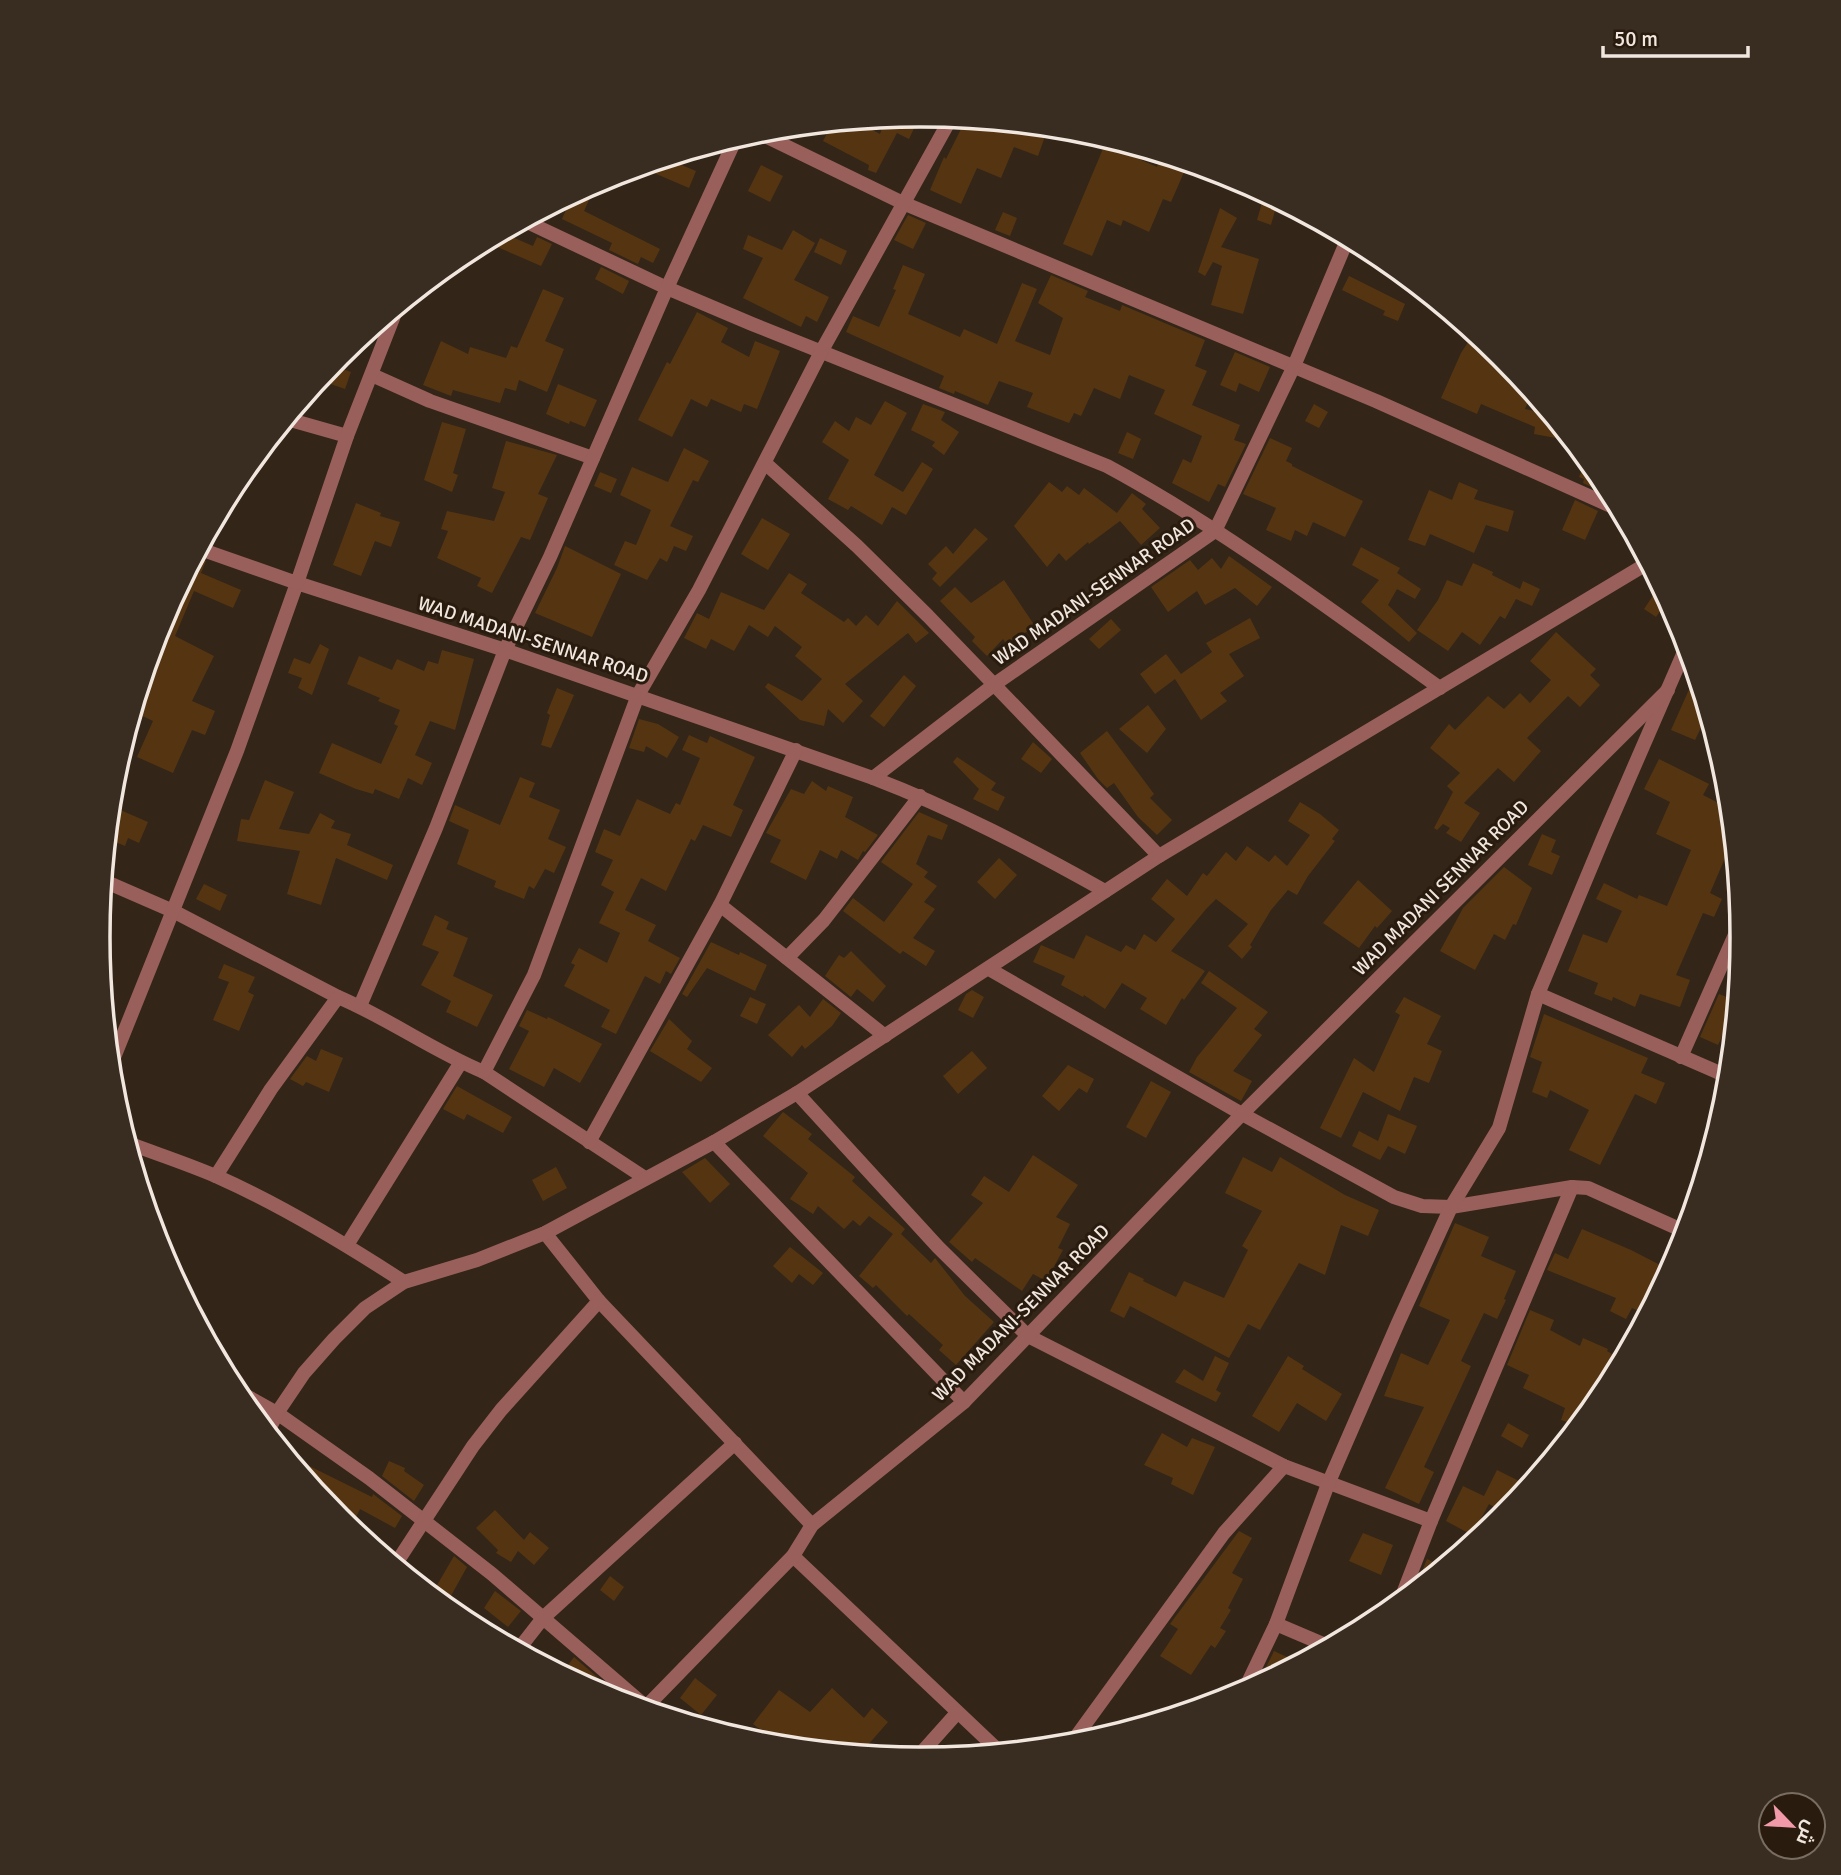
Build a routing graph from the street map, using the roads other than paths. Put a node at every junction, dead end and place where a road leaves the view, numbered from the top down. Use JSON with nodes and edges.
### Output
{"nodes":[{"id":1,"x":945,"y":128,"type":"edge"},
{"id":2,"x":775,"y":141,"type":"edge"},
{"id":3,"x":730,"y":150,"type":"edge"},
{"id":4,"x":903,"y":203,"type":"junction"},
{"id":5,"x":535,"y":226,"type":"edge"},
{"id":6,"x":1344,"y":247,"type":"edge"},
{"id":7,"x":667,"y":288,"type":"junction"},
{"id":8,"x":391,"y":324,"type":"edge"},
{"id":9,"x":821,"y":352,"type":"junction"},
{"id":10,"x":1294,"y":366,"type":"junction"},
{"id":11,"x":372,"y":375,"type":"junction"},
{"id":12,"x":296,"y":422,"type":"edge"},
{"id":13,"x":347,"y":436,"type":"junction"},
{"id":14,"x":593,"y":458,"type":"junction"},
{"id":15,"x":765,"y":464,"type":"junction"},
{"id":16,"x":1604,"y":503,"type":"edge"},
{"id":17,"x":1215,"y":531,"type":"junction"},
{"id":18,"x":208,"y":552,"type":"edge"},
{"id":19,"x":1641,"y":567,"type":"edge"},
{"id":20,"x":297,"y":583,"type":"junction"},
{"id":21,"x":505,"y":650,"type":"junction"},
{"id":22,"x":1681,"y":659,"type":"edge"},
{"id":23,"x":995,"y":684,"type":"junction"},
{"id":24,"x":1440,"y":688,"type":"junction"},
{"id":25,"x":1668,"y":690,"type":"junction"},
{"id":26,"x":638,"y":695,"type":"junction"},
{"id":27,"x":796,"y":750,"type":"junction"},
{"id":28,"x":873,"y":778,"type":"junction"},
{"id":29,"x":920,"y":796,"type":"junction"},
{"id":30,"x":1160,"y":856,"type":"junction"},
{"id":31,"x":112,"y":884,"type":"edge"},
{"id":32,"x":1105,"y":891,"type":"junction"},
{"id":33,"x":720,"y":905,"type":"junction"},
{"id":34,"x":173,"y":911,"type":"junction"},
{"id":35,"x":1731,"y":944,"type":"edge"},
{"id":36,"x":787,"y":958,"type":"junction"},
{"id":37,"x":989,"y":969,"type":"junction"},
{"id":38,"x":1538,"y":995,"type":"junction"},
{"id":39,"x":338,"y":997,"type":"junction"},
{"id":40,"x":360,"y":1006,"type":"junction"},
{"id":41,"x":885,"y":1036,"type":"junction"},
{"id":42,"x":118,"y":1048,"type":"edge"},
{"id":43,"x":1681,"y":1057,"type":"junction"},
{"id":44,"x":461,"y":1062,"type":"junction"},
{"id":45,"x":484,"y":1072,"type":"junction"},
{"id":46,"x":1719,"y":1073,"type":"edge"},
{"id":47,"x":797,"y":1093,"type":"junction"},
{"id":48,"x":1242,"y":1114,"type":"junction"},
{"id":49,"x":589,"y":1142,"type":"junction"},
{"id":50,"x":714,"y":1142,"type":"junction"},
{"id":51,"x":138,"y":1147,"type":"edge"},
{"id":52,"x":216,"y":1176,"type":"junction"},
{"id":53,"x":645,"y":1178,"type":"junction"},
{"id":54,"x":1573,"y":1187,"type":"junction"},
{"id":55,"x":1451,"y":1207,"type":"junction"},
{"id":56,"x":1677,"y":1228,"type":"edge"},
{"id":57,"x":545,"y":1233,"type":"junction"},
{"id":58,"x":347,"y":1245,"type":"junction"},
{"id":59,"x":404,"y":1282,"type":"junction"},
{"id":60,"x":599,"y":1301,"type":"junction"},
{"id":61,"x":1028,"y":1336,"type":"junction"},
{"id":62,"x":257,"y":1402,"type":"edge"},
{"id":63,"x":964,"y":1402,"type":"junction"},
{"id":64,"x":277,"y":1413,"type":"junction"},
{"id":65,"x":272,"y":1423,"type":"edge"},
{"id":66,"x":734,"y":1443,"type":"junction"},
{"id":67,"x":1284,"y":1466,"type":"junction"},
{"id":68,"x":1328,"y":1484,"type":"junction"},
{"id":69,"x":1430,"y":1521,"type":"junction"},
{"id":70,"x":425,"y":1522,"type":"junction"},
{"id":71,"x":812,"y":1525,"type":"junction"},
{"id":72,"x":793,"y":1556,"type":"junction"},
{"id":73,"x":400,"y":1558,"type":"edge"},
{"id":74,"x":1406,"y":1586,"type":"edge"},
{"id":75,"x":543,"y":1619,"type":"junction"},
{"id":76,"x":1276,"y":1624,"type":"junction"},
{"id":77,"x":1319,"y":1642,"type":"edge"},
{"id":78,"x":523,"y":1643,"type":"edge"},
{"id":79,"x":1251,"y":1677,"type":"edge"},
{"id":80,"x":629,"y":1693,"type":"edge"},
{"id":81,"x":653,"y":1702,"type":"edge"},
{"id":82,"x":957,"y":1713,"type":"junction"},
{"id":83,"x":1080,"y":1732,"type":"edge"},
{"id":84,"x":991,"y":1744,"type":"edge"},
{"id":85,"x":925,"y":1748,"type":"edge"}],
"edges":[{"from":1,"to":4,"type":"street"},
{"from":2,"to":4,"type":"street"},
{"from":3,"to":7,"type":"street"},
{"from":4,"to":9,"type":"street"},
{"from":4,"to":10,"type":"street"},
{"from":5,"to":7,"type":"street"},
{"from":6,"to":10,"type":"street","name":"WAD MADANI-SENNAR ROAD"},
{"from":7,"to":9,"type":"street"},
{"from":7,"to":14,"type":"street"},
{"from":8,"to":11,"type":"street"},
{"from":9,"to":15,"type":"street"},
{"from":9,"to":17,"type":"street"},
{"from":10,"to":16,"type":"street"},
{"from":10,"to":17,"type":"street","name":"WAD MADANI-SENNAR ROAD"},
{"from":11,"to":13,"type":"street"},
{"from":11,"to":14,"type":"street"},
{"from":12,"to":13,"type":"street"},
{"from":13,"to":20,"type":"street"},
{"from":14,"to":21,"type":"street"},
{"from":15,"to":23,"type":"street"},
{"from":15,"to":26,"type":"street"},
{"from":17,"to":23,"type":"street","name":"WAD MADANI-SENNAR ROAD"},
{"from":17,"to":24,"type":"street"},
{"from":18,"to":20,"type":"street","name":"WAD MADANI-SENNAR ROAD"},
{"from":19,"to":24,"type":"street"},
{"from":20,"to":21,"type":"street","name":"WAD MADANI-SENNAR ROAD"},
{"from":20,"to":34,"type":"street"},
{"from":21,"to":26,"type":"street","name":"WAD MADANI-SENNAR ROAD"},
{"from":21,"to":40,"type":"street"},
{"from":22,"to":25,"type":"street"},
{"from":23,"to":28,"type":"street","name":"WAD MADANI-SENNAR ROAD"},
{"from":23,"to":30,"type":"street"},
{"from":24,"to":30,"type":"street"},
{"from":25,"to":38,"type":"street"},
{"from":25,"to":48,"type":"street","name":"WAD MADANI SENNAR ROAD"},
{"from":26,"to":27,"type":"street","name":"WAD MADANI-SENNAR ROAD"},
{"from":26,"to":45,"type":"street"},
{"from":27,"to":28,"type":"street","name":"WAD MADANI-SENNAR ROAD"},
{"from":27,"to":33,"type":"street"},
{"from":28,"to":29,"type":"street","name":"WAD MADANI-SENNAR ROAD"},
{"from":29,"to":32,"type":"street","name":"WAD MADANI-SENNAR ROAD"},
{"from":29,"to":36,"type":"street"},
{"from":30,"to":32,"type":"street"},
{"from":31,"to":34,"type":"street"},
{"from":32,"to":37,"type":"street"},
{"from":33,"to":36,"type":"street"},
{"from":33,"to":49,"type":"street"},
{"from":34,"to":39,"type":"street"},
{"from":34,"to":42,"type":"street"},
{"from":35,"to":43,"type":"street"},
{"from":36,"to":41,"type":"street"},
{"from":37,"to":41,"type":"street"},
{"from":37,"to":48,"type":"street"},
{"from":38,"to":43,"type":"street"},
{"from":38,"to":55,"type":"street"},
{"from":39,"to":40,"type":"street"},
{"from":39,"to":52,"type":"street"},
{"from":40,"to":44,"type":"street"},
{"from":41,"to":47,"type":"street"},
{"from":43,"to":46,"type":"street"},
{"from":44,"to":45,"type":"street"},
{"from":44,"to":58,"type":"street"},
{"from":45,"to":49,"type":"street"},
{"from":47,"to":50,"type":"street"},
{"from":47,"to":61,"type":"street"},
{"from":48,"to":55,"type":"street"},
{"from":48,"to":61,"type":"street","name":"WAD MADANI-SENNAR ROAD"},
{"from":49,"to":53,"type":"street"},
{"from":50,"to":53,"type":"street"},
{"from":50,"to":63,"type":"street"},
{"from":51,"to":52,"type":"street"},
{"from":52,"to":58,"type":"street"},
{"from":53,"to":57,"type":"street"},
{"from":54,"to":55,"type":"street"},
{"from":54,"to":56,"type":"street"},
{"from":54,"to":69,"type":"street"},
{"from":55,"to":68,"type":"street"},
{"from":57,"to":59,"type":"street"},
{"from":57,"to":60,"type":"street"},
{"from":58,"to":59,"type":"street"},
{"from":59,"to":64,"type":"street"},
{"from":60,"to":66,"type":"street"},
{"from":60,"to":70,"type":"street"},
{"from":61,"to":63,"type":"street","name":"WAD MADANI-SENNAR ROAD"},
{"from":61,"to":67,"type":"street"},
{"from":62,"to":64,"type":"street","name":"WAD MADANI-SENNAR ROAD"},
{"from":63,"to":71,"type":"street","name":"WAD MADANI-SENNAR ROAD"},
{"from":64,"to":65,"type":"street"},
{"from":64,"to":70,"type":"street","name":"WAD MADANI-SENNAR ROAD"},
{"from":66,"to":71,"type":"street"},
{"from":66,"to":75,"type":"street"},
{"from":67,"to":68,"type":"street"},
{"from":67,"to":83,"type":"street"},
{"from":68,"to":69,"type":"street"},
{"from":68,"to":76,"type":"street"},
{"from":69,"to":74,"type":"street"},
{"from":70,"to":73,"type":"street"},
{"from":70,"to":75,"type":"street","name":"WAD MADANI-SENNAR ROAD"},
{"from":71,"to":72,"type":"street","name":"WAD MADANI-SENNAR ROAD"},
{"from":72,"to":81,"type":"street","name":"WAD MADANI-SENNAR ROAD"},
{"from":72,"to":82,"type":"street"},
{"from":75,"to":78,"type":"street"},
{"from":75,"to":80,"type":"street","name":"WAD MADANI-SENNAR ROAD"},
{"from":76,"to":77,"type":"street"},
{"from":76,"to":79,"type":"street"},
{"from":82,"to":84,"type":"street"},
{"from":82,"to":85,"type":"street"}]}
